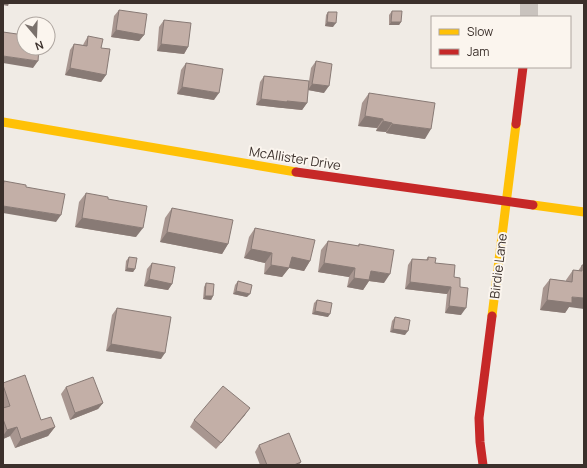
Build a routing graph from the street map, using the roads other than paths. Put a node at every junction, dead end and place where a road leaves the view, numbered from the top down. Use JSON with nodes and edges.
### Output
{"nodes":[{"id":1,"x":529,"y":3,"type":"edge"},
{"id":2,"x":529,"y":16,"type":"edge"},
{"id":3,"x":523,"y":68,"type":"edge"},
{"id":4,"x":3,"y":122,"type":"edge"},
{"id":5,"x":506,"y":202,"type":"junction"},
{"id":6,"x":584,"y":212,"type":"edge"},
{"id":7,"x":483,"y":465,"type":"edge"}],
"edges":[{"from":1,"to":2,"type":"street"},
{"from":3,"to":5,"type":"street","name":"Birdie Lane"},
{"from":4,"to":5,"type":"street","name":"McAllister Drive"},
{"from":5,"to":6,"type":"street","name":"McAllister Drive"},
{"from":5,"to":7,"type":"street","name":"Birdie Lane"}]}
